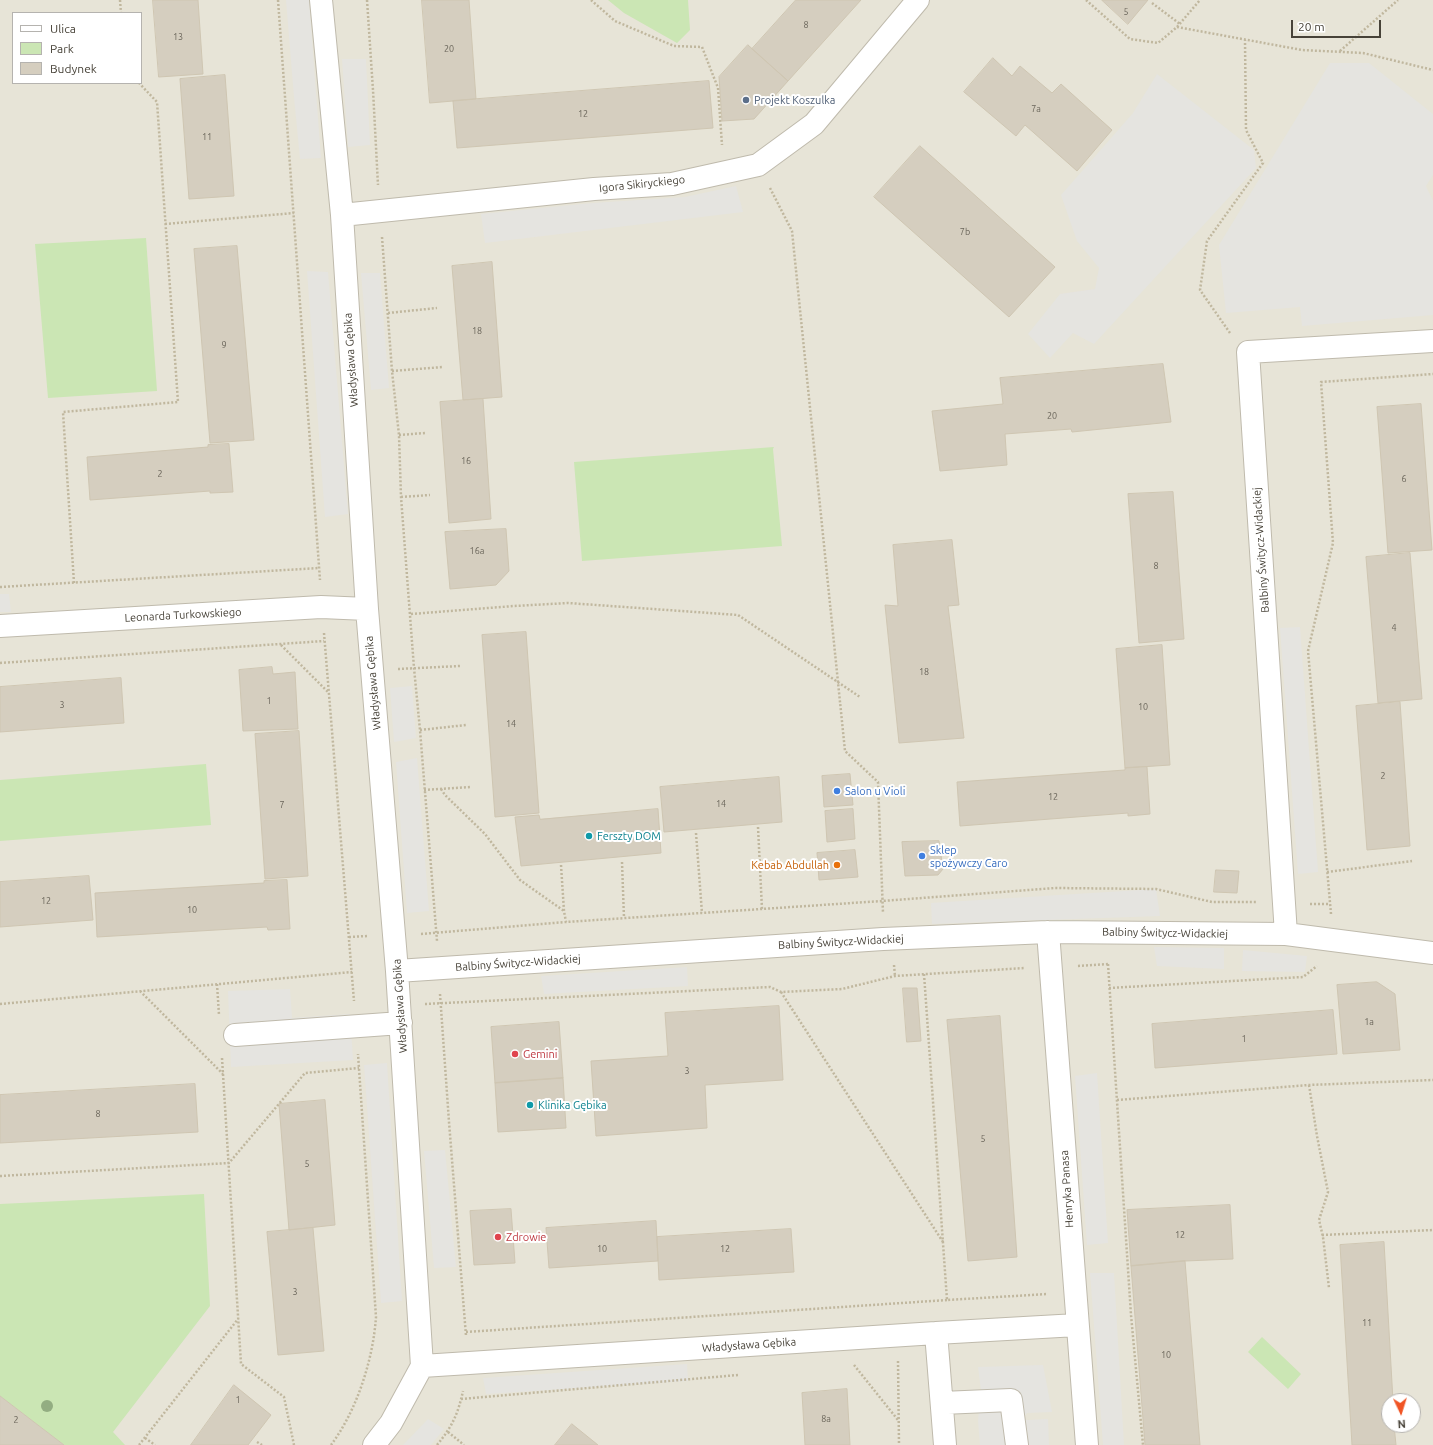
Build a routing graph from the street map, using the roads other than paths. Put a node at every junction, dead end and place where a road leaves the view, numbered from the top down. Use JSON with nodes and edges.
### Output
{"nodes":[{"id":1,"x":320,"y":0,"type":"edge"},
{"id":2,"x":918,"y":0,"type":"edge"},
{"id":3,"x":342,"y":215,"type":"junction"},
{"id":4,"x":1433,"y":341,"type":"edge"},
{"id":5,"x":367,"y":609,"type":"junction"},
{"id":6,"x":0,"y":626,"type":"edge"},
{"id":7,"x":1048,"y":932,"type":"junction"},
{"id":8,"x":1286,"y":934,"type":"junction"},
{"id":9,"x":1433,"y":954,"type":"edge"},
{"id":10,"x":398,"y":971,"type":"junction"},
{"id":11,"x":401,"y":1023,"type":"junction"},
{"id":12,"x":227,"y":1028,"type":"road end"},
{"id":13,"x":1077,"y":1325,"type":"junction"},
{"id":14,"x":936,"y":1333,"type":"junction"},
{"id":15,"x":422,"y":1366,"type":"junction"},
{"id":16,"x":942,"y":1403,"type":"junction"},
{"id":17,"x":374,"y":1445,"type":"edge"},
{"id":18,"x":945,"y":1445,"type":"edge"},
{"id":19,"x":1017,"y":1445,"type":"edge"},
{"id":20,"x":1086,"y":1445,"type":"edge"}],
"edges":[{"from":1,"to":3,"type":"street","name":"Władysława Gębika"},
{"from":2,"to":3,"type":"street","name":"Igora Sikiryckiego"},
{"from":3,"to":5,"type":"street","name":"Władysława Gębika"},
{"from":4,"to":8,"type":"street","name":"Balbiny Świtycz-Widackiej"},
{"from":5,"to":6,"type":"street","name":"Leonarda Turkowskiego"},
{"from":5,"to":10,"type":"street","name":"Władysława Gębika"},
{"from":7,"to":8,"type":"street","name":"Balbiny Świtycz-Widackiej"},
{"from":7,"to":10,"type":"street","name":"Balbiny Świtycz-Widackiej"},
{"from":7,"to":13,"type":"street","name":"Henryka Panasa"},
{"from":8,"to":9,"type":"street","name":"Balbiny Świtycz-Widackiej"},
{"from":10,"to":11,"type":"street","name":"Władysława Gębika"},
{"from":11,"to":12,"type":"street"},
{"from":11,"to":15,"type":"street","name":"Władysława Gębika"},
{"from":13,"to":14,"type":"street","name":"Władysława Gębika"},
{"from":13,"to":20,"type":"street","name":"Henryka Panasa"},
{"from":14,"to":15,"type":"street","name":"Władysława Gębika"},
{"from":14,"to":16,"type":"street"},
{"from":15,"to":17,"type":"street"},
{"from":16,"to":18,"type":"street"},
{"from":16,"to":19,"type":"street"}]}
